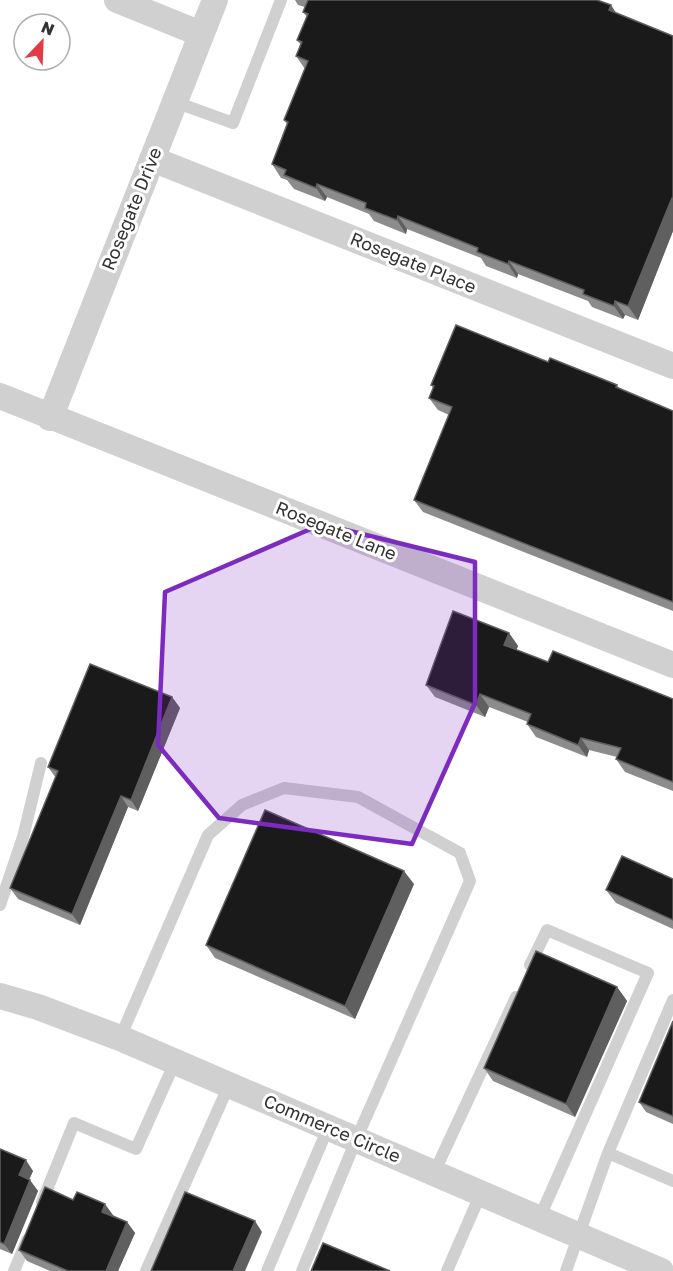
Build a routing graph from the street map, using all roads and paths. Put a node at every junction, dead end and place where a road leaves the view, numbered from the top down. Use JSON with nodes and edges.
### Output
{"nodes":[{"id":1,"x":117,"y":0,"type":"edge"},
{"id":2,"x":213,"y":0,"type":"edge"},
{"id":3,"x":281,"y":0,"type":"edge"},
{"id":4,"x":201,"y":34,"type":"junction"},
{"id":5,"x":175,"y":102,"type":"junction"},
{"id":6,"x":152,"y":159,"type":"junction"},
{"id":7,"x":673,"y":366,"type":"edge"},
{"id":8,"x":0,"y":396,"type":"edge"},
{"id":9,"x":50,"y":417,"type":"junction"},
{"id":10,"x":673,"y":665,"type":"edge"},
{"id":11,"x":41,"y":763,"type":"dead end"},
{"id":12,"x":0,"y":906,"type":"edge"},
{"id":13,"x":0,"y":996,"type":"edge"},
{"id":14,"x":673,"y":1000,"type":"edge"},
{"id":15,"x":120,"y":1038,"type":"junction"},
{"id":16,"x":175,"y":1062,"type":"junction"},
{"id":17,"x":229,"y":1085,"type":"junction"},
{"id":18,"x":328,"y":1128,"type":"junction"},
{"id":19,"x":356,"y":1140,"type":"junction"},
{"id":20,"x":608,"y":1153,"type":"junction"},
{"id":21,"x":434,"y":1173,"type":"junction"},
{"id":22,"x":673,"y":1181,"type":"edge"},
{"id":23,"x":481,"y":1193,"type":"junction"},
{"id":24,"x":539,"y":1219,"type":"junction"},
{"id":25,"x":579,"y":1235,"type":"junction"},
{"id":26,"x":14,"y":1271,"type":"edge"},
{"id":27,"x":146,"y":1271,"type":"edge"},
{"id":28,"x":267,"y":1271,"type":"edge"},
{"id":29,"x":302,"y":1271,"type":"edge"},
{"id":30,"x":447,"y":1271,"type":"edge"},
{"id":31,"x":566,"y":1271,"type":"edge"},
{"id":32,"x":661,"y":1271,"type":"edge"}],
"edges":[{"from":1,"to":4,"type":"street"},
{"from":2,"to":4,"type":"street","name":"Rosegate Drive"},
{"from":3,"to":5,"type":"lane"},
{"from":4,"to":5,"type":"street","name":"Rosegate Drive"},
{"from":5,"to":6,"type":"street","name":"Rosegate Drive"},
{"from":6,"to":7,"type":"street","name":"Rosegate Place"},
{"from":6,"to":9,"type":"street","name":"Rosegate Drive"},
{"from":8,"to":9,"type":"street","name":"Rosegate Lane"},
{"from":9,"to":10,"type":"street","name":"Rosegate Lane"},
{"from":11,"to":12,"type":"lane"},
{"from":13,"to":15,"type":"street","name":"Commerce Circle"},
{"from":14,"to":20,"type":"lane"},
{"from":15,"to":16,"type":"street","name":"Commerce Circle"},
{"from":15,"to":19,"type":"lane"},
{"from":16,"to":17,"type":"street","name":"Commerce Circle"},
{"from":16,"to":26,"type":"lane"},
{"from":17,"to":18,"type":"street","name":"Commerce Circle"},
{"from":17,"to":27,"type":"lane"},
{"from":18,"to":19,"type":"street","name":"Commerce Circle"},
{"from":18,"to":28,"type":"lane"},
{"from":19,"to":21,"type":"street","name":"Commerce Circle"},
{"from":19,"to":29,"type":"lane"},
{"from":20,"to":22,"type":"lane"},
{"from":20,"to":25,"type":"lane"},
{"from":21,"to":23,"type":"street","name":"Commerce Circle"},
{"from":21,"to":24,"type":"lane"},
{"from":23,"to":24,"type":"street","name":"Commerce Circle"},
{"from":23,"to":30,"type":"lane"},
{"from":24,"to":25,"type":"street","name":"Commerce Circle"},
{"from":25,"to":31,"type":"lane"},
{"from":25,"to":32,"type":"street","name":"Commerce Circle"}]}
